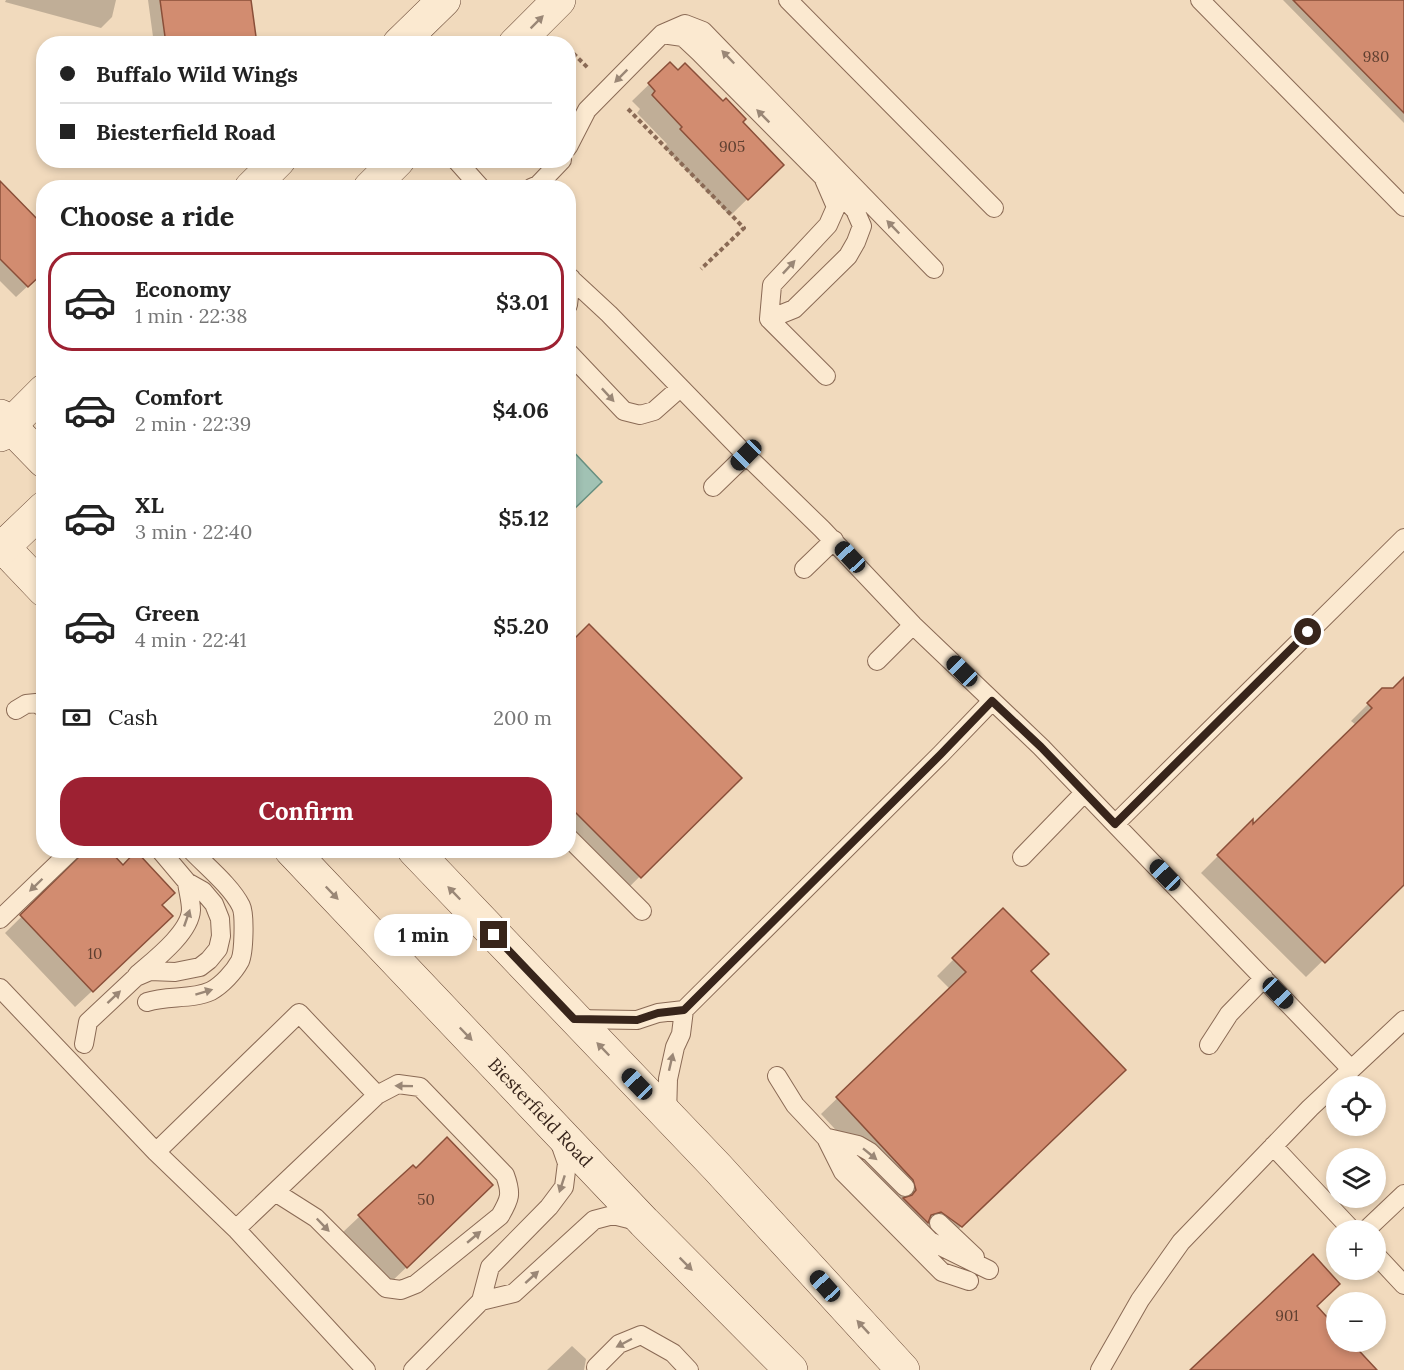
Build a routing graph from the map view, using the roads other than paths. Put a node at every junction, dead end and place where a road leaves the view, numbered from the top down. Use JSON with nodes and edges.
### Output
{"nodes":[{"id":1,"x":444,"y":0,"type":"edge"},
{"id":2,"x":559,"y":0,"type":"edge"},
{"id":3,"x":788,"y":0,"type":"edge"},
{"id":4,"x":1200,"y":0,"type":"edge"},
{"id":5,"x":662,"y":34,"type":"junction"},
{"id":6,"x":407,"y":36,"type":"edge"},
{"id":7,"x":523,"y":36,"type":"edge"},
{"id":8,"x":576,"y":133,"type":"edge"},
{"id":9,"x":271,"y":168,"type":"edge"},
{"id":10,"x":390,"y":168,"type":"edge"},
{"id":11,"x":463,"y":168,"type":"edge"},
{"id":12,"x":554,"y":168,"type":"edge"},
{"id":13,"x":823,"y":177,"type":"junction"},
{"id":14,"x":260,"y":180,"type":"edge"},
{"id":15,"x":378,"y":180,"type":"edge"},
{"id":16,"x":474,"y":180,"type":"edge"},
{"id":17,"x":543,"y":180,"type":"edge"},
{"id":18,"x":1404,"y":207,"type":"edge"},
{"id":19,"x":994,"y":208,"type":"dead end"},
{"id":20,"x":934,"y":269,"type":"dead end"},
{"id":21,"x":576,"y":283,"type":"edge"},
{"id":22,"x":769,"y":319,"type":"junction"},
{"id":23,"x":576,"y":360,"type":"edge"},
{"id":24,"x":826,"y":376,"type":"dead end"},
{"id":25,"x":680,"y":388,"type":"junction"},
{"id":26,"x":36,"y":399,"type":"edge"},
{"id":27,"x":3,"y":426,"type":"edge"},
{"id":28,"x":36,"y":454,"type":"edge"},
{"id":29,"x":746,"y":455,"type":"junction"},
{"id":30,"x":713,"y":487,"type":"dead end"},
{"id":31,"x":36,"y":515,"type":"edge"},
{"id":32,"x":1404,"y":538,"type":"edge"},
{"id":33,"x":834,"y":540,"type":"junction"},
{"id":34,"x":1,"y":547,"type":"edge"},
{"id":35,"x":804,"y":569,"type":"dead end"},
{"id":36,"x":36,"y":582,"type":"edge"},
{"id":37,"x":913,"y":625,"type":"junction"},
{"id":38,"x":877,"y":661,"type":"dead end"},
{"id":39,"x":992,"y":701,"type":"junction"},
{"id":40,"x":36,"y":703,"type":"edge"},
{"id":41,"x":16,"y":710,"type":"dead end"},
{"id":42,"x":1084,"y":793,"type":"junction"},
{"id":43,"x":1115,"y":824,"type":"junction"},
{"id":44,"x":576,"y":845,"type":"edge"},
{"id":45,"x":1022,"y":857,"type":"dead end"},
{"id":46,"x":64,"y":858,"type":"edge"},
{"id":47,"x":167,"y":858,"type":"edge"},
{"id":48,"x":199,"y":858,"type":"edge"},
{"id":49,"x":299,"y":858,"type":"edge"},
{"id":50,"x":422,"y":858,"type":"edge"},
{"id":51,"x":187,"y":882,"type":"junction"},
{"id":52,"x":642,"y":912,"type":"dead end"},
{"id":53,"x":0,"y":920,"type":"edge"},
{"id":54,"x":136,"y":977,"type":"junction"},
{"id":55,"x":1264,"y":978,"type":"junction"},
{"id":56,"x":0,"y":988,"type":"edge"},
{"id":57,"x":147,"y":1002,"type":"dead end"},
{"id":58,"x":684,"y":1010,"type":"junction"},
{"id":59,"x":574,"y":1019,"type":"junction"},
{"id":60,"x":1404,"y":1020,"type":"edge"},
{"id":61,"x":1209,"y":1045,"type":"dead end"},
{"id":62,"x":69,"y":1059,"type":"junction"},
{"id":63,"x":1351,"y":1069,"type":"junction"},
{"id":64,"x":777,"y":1076,"type":"dead end"},
{"id":65,"x":377,"y":1095,"type":"junction"},
{"id":66,"x":668,"y":1115,"type":"junction"},
{"id":67,"x":555,"y":1128,"type":"junction"},
{"id":68,"x":826,"y":1138,"type":"junction"},
{"id":69,"x":1274,"y":1146,"type":"junction"},
{"id":70,"x":156,"y":1152,"type":"junction"},
{"id":71,"x":904,"y":1188,"type":"dead end"},
{"id":72,"x":275,"y":1192,"type":"junction"},
{"id":73,"x":1404,"y":1194,"type":"edge"},
{"id":74,"x":1343,"y":1220,"type":"edge"},
{"id":75,"x":1377,"y":1220,"type":"edge"},
{"id":76,"x":644,"y":1222,"type":"junction"},
{"id":77,"x":939,"y":1223,"type":"dead end"},
{"id":78,"x":236,"y":1229,"type":"junction"},
{"id":79,"x":1386,"y":1266,"type":"edge"},
{"id":80,"x":969,"y":1281,"type":"dead end"},
{"id":81,"x":1404,"y":1285,"type":"edge"},
{"id":82,"x":481,"y":1301,"type":"junction"},
{"id":83,"x":596,"y":1366,"type":"dead end"},
{"id":84,"x":366,"y":1370,"type":"edge"},
{"id":85,"x":413,"y":1370,"type":"edge"},
{"id":86,"x":689,"y":1370,"type":"edge"},
{"id":87,"x":791,"y":1370,"type":"edge"},
{"id":88,"x":903,"y":1370,"type":"edge"},
{"id":89,"x":1100,"y":1370,"type":"edge"}],
"edges":[{"from":1,"to":6,"type":"main road"},
{"from":7,"to":2,"type":"main road","one_way":true},
{"from":3,"to":19,"type":"lane"},
{"from":4,"to":18,"type":"lane"},
{"from":5,"to":8,"type":"lane","one_way":true},
{"from":13,"to":5,"type":"lane","one_way":true},
{"from":20,"to":5,"type":"lane","one_way":true},
{"from":9,"to":14,"type":"main road"},
{"from":10,"to":15,"type":"main road"},
{"from":11,"to":16,"type":"lane"},
{"from":12,"to":17,"type":"lane"},
{"from":22,"to":13,"type":"lane","one_way":true},
{"from":13,"to":22,"type":"lane"},
{"from":21,"to":25,"type":"lane"},
{"from":22,"to":24,"type":"lane"},
{"from":23,"to":25,"type":"lane","one_way":true},
{"from":25,"to":29,"type":"lane"},
{"from":26,"to":27,"type":"main road"},
{"from":27,"to":28,"type":"main road"},
{"from":29,"to":30,"type":"lane"},
{"from":29,"to":33,"type":"lane"},
{"from":31,"to":34,"type":"main road"},
{"from":32,"to":43,"type":"lane"},
{"from":33,"to":35,"type":"lane"},
{"from":33,"to":37,"type":"lane"},
{"from":34,"to":36,"type":"main road"},
{"from":37,"to":38,"type":"lane"},
{"from":37,"to":39,"type":"lane"},
{"from":39,"to":42,"type":"lane"},
{"from":39,"to":58,"type":"lane"},
{"from":40,"to":41,"type":"lane"},
{"from":42,"to":43,"type":"lane"},
{"from":42,"to":45,"type":"lane"},
{"from":43,"to":55,"type":"lane"},
{"from":44,"to":52,"type":"lane"},
{"from":46,"to":53,"type":"lane","one_way":true},
{"from":47,"to":51,"type":"lane"},
{"from":57,"to":48,"type":"lane","one_way":true},
{"from":49,"to":67,"type":"main road","name":"Biesterfield Road","one_way":true},
{"from":59,"to":50,"type":"main road","one_way":true},
{"from":54,"to":51,"type":"lane","one_way":true},
{"from":51,"to":54,"type":"lane"},
{"from":62,"to":54,"type":"lane","one_way":true},
{"from":55,"to":61,"type":"lane"},
{"from":55,"to":63,"type":"lane"},
{"from":56,"to":62,"type":"lane"},
{"from":58,"to":59,"type":"lane"},
{"from":66,"to":58,"type":"lane","one_way":true},
{"from":66,"to":59,"type":"main road","one_way":true},
{"from":60,"to":63,"type":"lane"},
{"from":62,"to":70,"type":"lane"},
{"from":63,"to":69,"type":"lane"},
{"from":64,"to":68,"type":"lane"},
{"from":65,"to":70,"type":"lane"},
{"from":65,"to":72,"type":"lane"},
{"from":72,"to":65,"type":"lane","one_way":true},
{"from":88,"to":66,"type":"main road","one_way":true},
{"from":67,"to":76,"type":"main road","name":"Biesterfield Road"},
{"from":67,"to":82,"type":"lane","one_way":true},
{"from":68,"to":71,"type":"lane","one_way":true},
{"from":68,"to":77,"type":"lane"},
{"from":68,"to":80,"type":"lane"},
{"from":69,"to":74,"type":"lane"},
{"from":69,"to":89,"type":"lane"},
{"from":70,"to":78,"type":"lane"},
{"from":72,"to":78,"type":"lane"},
{"from":73,"to":75,"type":"lane"},
{"from":82,"to":76,"type":"lane","one_way":true},
{"from":76,"to":87,"type":"main road","name":"Biesterfield Road","one_way":true},
{"from":78,"to":84,"type":"lane"},
{"from":79,"to":81,"type":"lane"},
{"from":82,"to":85,"type":"lane"},
{"from":86,"to":83,"type":"lane","one_way":true}]}
